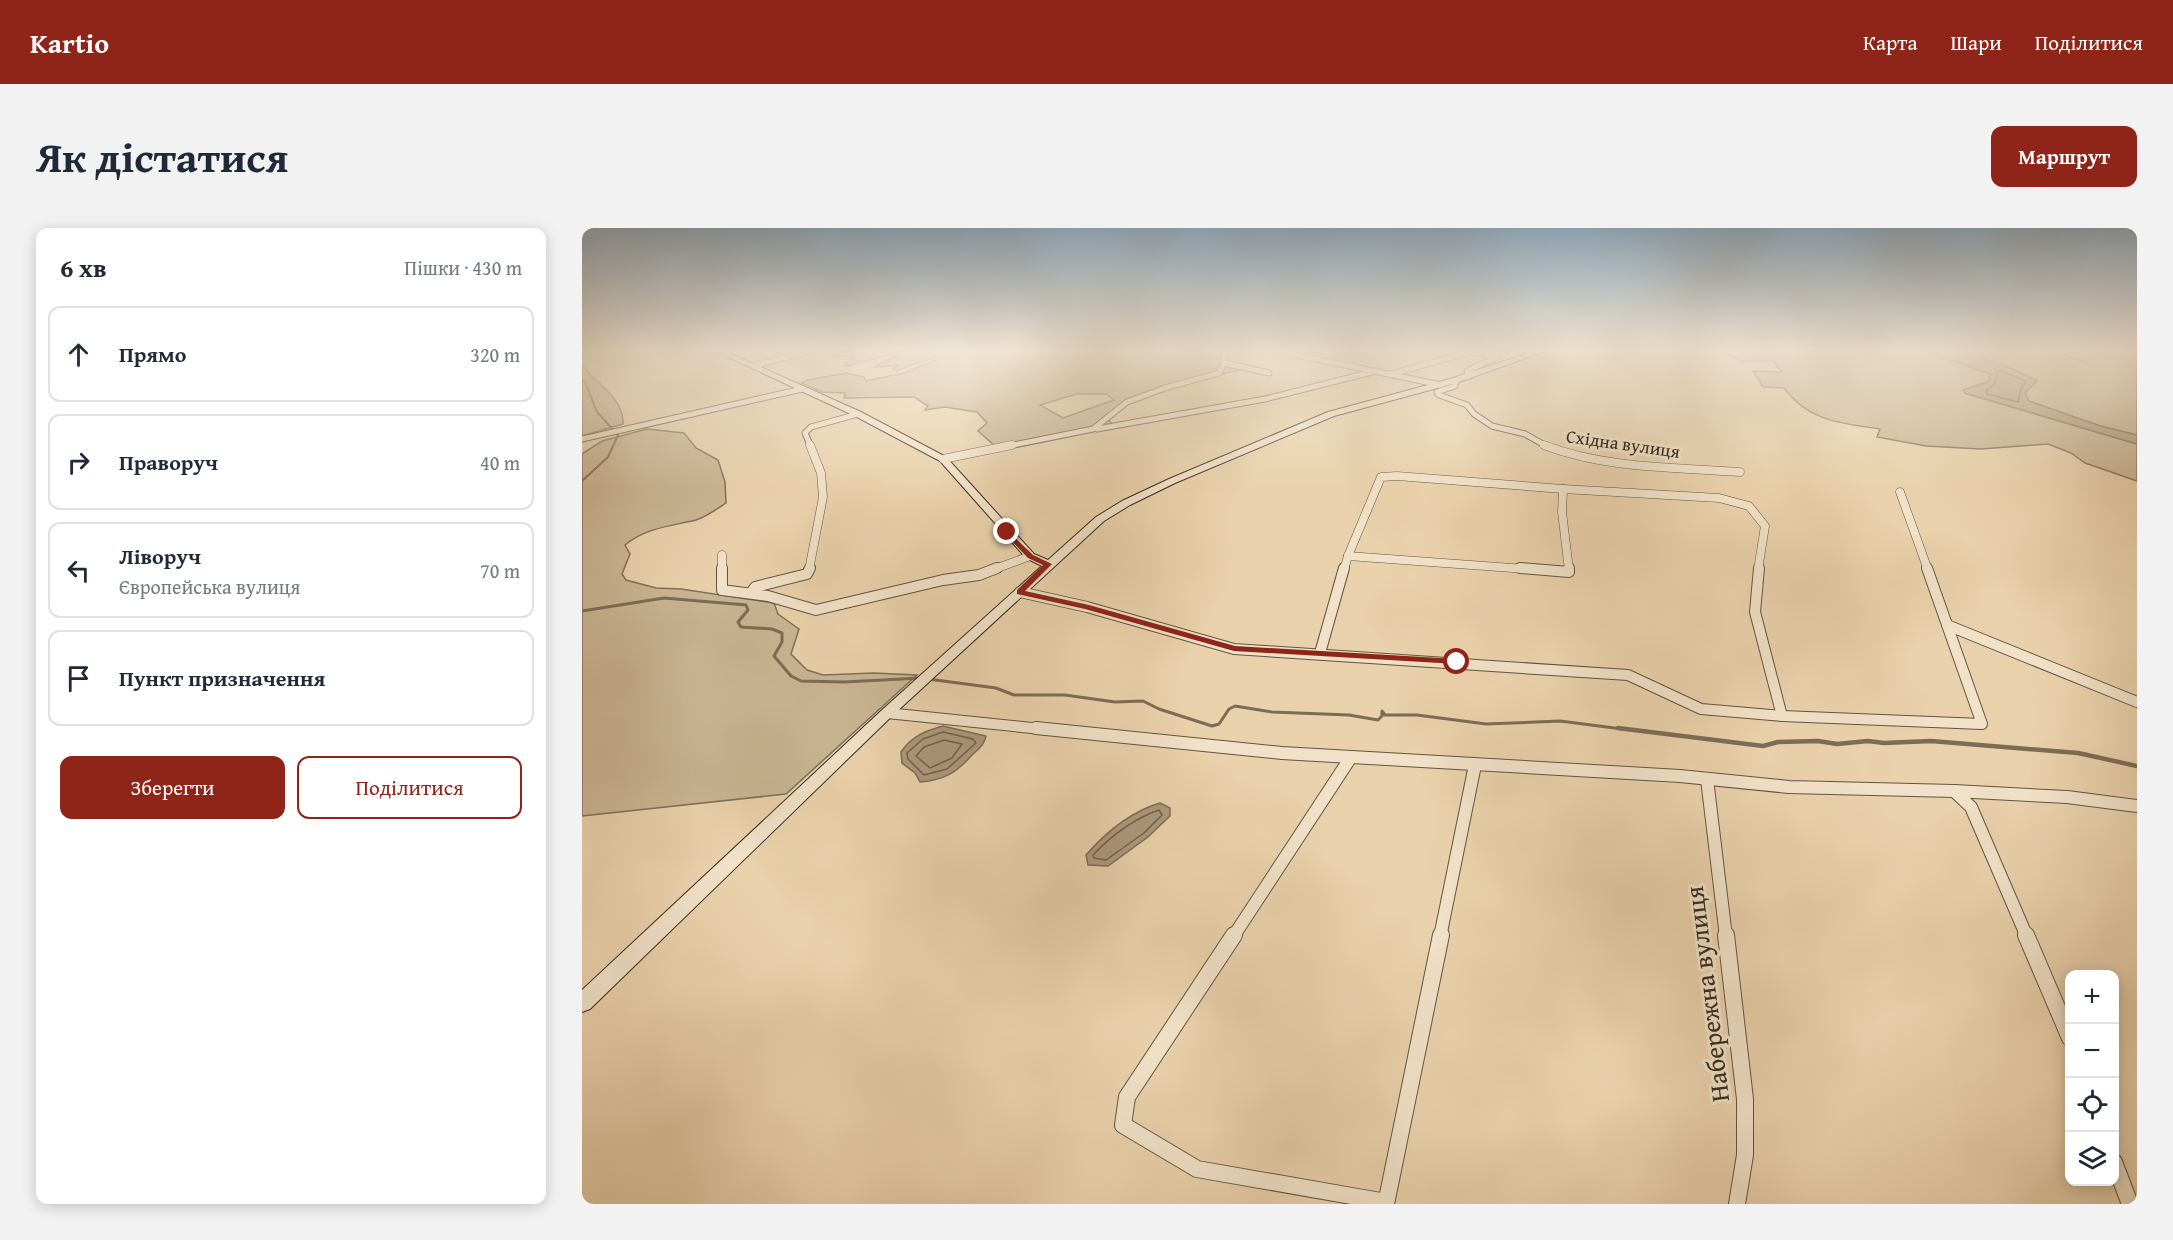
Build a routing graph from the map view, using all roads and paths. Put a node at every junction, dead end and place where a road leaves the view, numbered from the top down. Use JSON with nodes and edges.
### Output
{"nodes":[{"id":1,"x":769,"y":397,"type":"edge"},
{"id":2,"x":819,"y":397,"type":"edge"},
{"id":3,"x":1142,"y":397,"type":"edge"},
{"id":4,"x":1275,"y":397,"type":"edge"},
{"id":5,"x":1397,"y":397,"type":"edge"},
{"id":6,"x":1443,"y":397,"type":"edge"},
{"id":7,"x":858,"y":414,"type":"junction"},
{"id":8,"x":1093,"y":429,"type":"junction"},
{"id":9,"x":582,"y":440,"type":"edge"},
{"id":10,"x":943,"y":459,"type":"junction"},
{"id":11,"x":1740,"y":472,"type":"dead end"},
{"id":12,"x":1563,"y":489,"type":"junction"},
{"id":13,"x":1900,"y":492,"type":"dead end"},
{"id":14,"x":722,"y":555,"type":"dead end"},
{"id":15,"x":1030,"y":556,"type":"junction"},
{"id":16,"x":1348,"y":556,"type":"junction"},
{"id":17,"x":1048,"y":564,"type":"junction"},
{"id":18,"x":751,"y":592,"type":"junction"},
{"id":19,"x":1020,"y":592,"type":"junction"},
{"id":20,"x":1947,"y":625,"type":"junction"},
{"id":21,"x":1320,"y":653,"type":"junction"},
{"id":22,"x":2137,"y":702,"type":"edge"},
{"id":23,"x":887,"y":713,"type":"junction"},
{"id":24,"x":1782,"y":716,"type":"junction"},
{"id":25,"x":1351,"y":757,"type":"junction"},
{"id":26,"x":1475,"y":765,"type":"junction"},
{"id":27,"x":1707,"y":779,"type":"junction"},
{"id":28,"x":1954,"y":790,"type":"junction"},
{"id":29,"x":2137,"y":806,"type":"edge"},
{"id":30,"x":582,"y":1003,"type":"edge"},
{"id":31,"x":2065,"y":1026,"type":"edge"},
{"id":32,"x":2119,"y":1173,"type":"edge"},
{"id":33,"x":1386,"y":1203,"type":"edge"},
{"id":34,"x":1737,"y":1204,"type":"edge"},
{"id":35,"x":2130,"y":1204,"type":"edge"}],
"edges":[{"from":1,"to":9,"type":"street"},
{"from":2,"to":7,"type":"main road"},
{"from":3,"to":8,"type":"street"},
{"from":4,"to":8,"type":"street"},
{"from":5,"to":17,"type":"main road"},
{"from":6,"to":11,"type":"street","name":"Східна вулиця"},
{"from":7,"to":10,"type":"main road"},
{"from":7,"to":18,"type":"street"},
{"from":8,"to":10,"type":"street"},
{"from":10,"to":15,"type":"main road"},
{"from":12,"to":16,"type":"street"},
{"from":12,"to":16,"type":"street"},
{"from":12,"to":24,"type":"street"},
{"from":13,"to":20,"type":"street"},
{"from":14,"to":18,"type":"street"},
{"from":15,"to":17,"type":"main road"},
{"from":15,"to":18,"type":"street"},
{"from":16,"to":21,"type":"street"},
{"from":17,"to":19,"type":"main road"},
{"from":19,"to":21,"type":"street"},
{"from":19,"to":23,"type":"main road"},
{"from":20,"to":22,"type":"street"},
{"from":20,"to":24,"type":"street"},
{"from":21,"to":24,"type":"street"},
{"from":23,"to":25,"type":"street"},
{"from":23,"to":30,"type":"main road"},
{"from":25,"to":26,"type":"street"},
{"from":25,"to":33,"type":"street"},
{"from":26,"to":27,"type":"street"},
{"from":26,"to":33,"type":"street"},
{"from":27,"to":28,"type":"street"},
{"from":27,"to":34,"type":"street","name":"Набережна вулиця"},
{"from":28,"to":29,"type":"street"},
{"from":28,"to":31,"type":"street"},
{"from":32,"to":35,"type":"street"}]}
